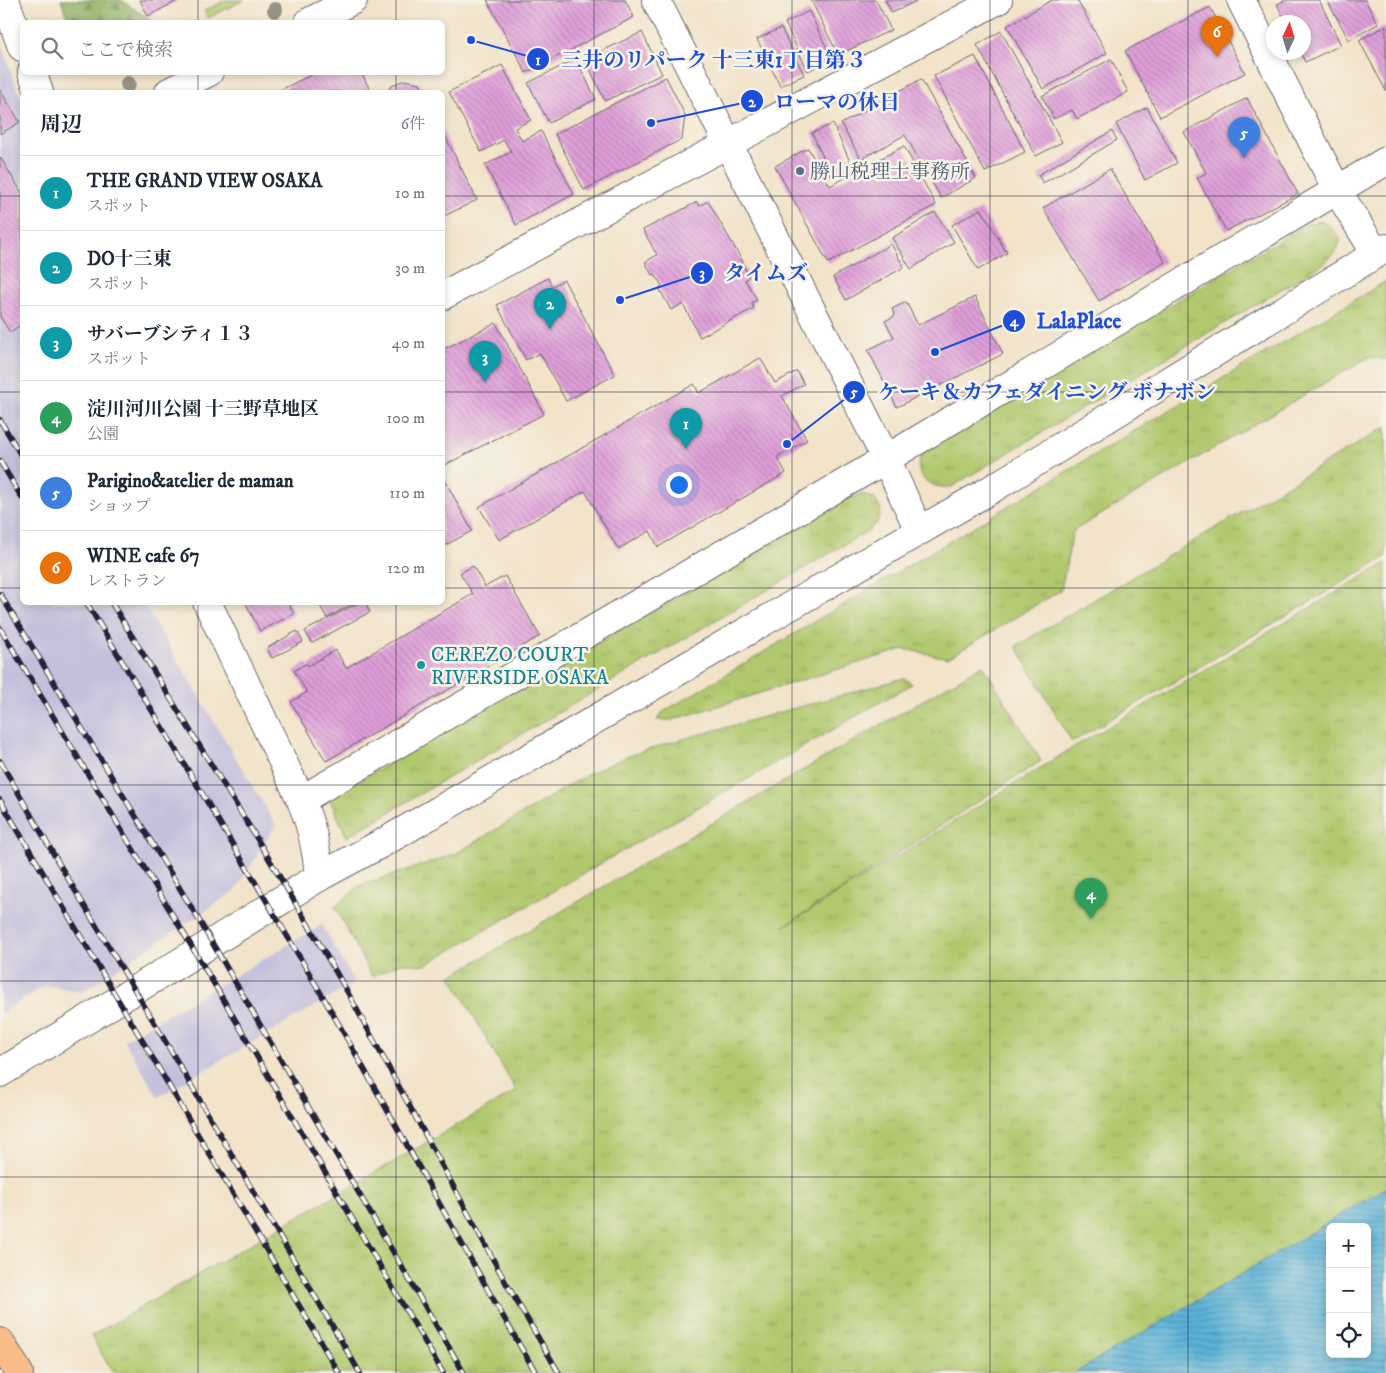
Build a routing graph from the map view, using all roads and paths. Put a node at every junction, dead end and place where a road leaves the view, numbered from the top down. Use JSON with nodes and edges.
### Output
{"nodes":[{"id":1,"x":5,"y":0,"type":"edge"},
{"id":2,"x":354,"y":0,"type":"edge"},
{"id":3,"x":656,"y":0,"type":"edge"},
{"id":4,"x":998,"y":0,"type":"edge"},
{"id":5,"x":1241,"y":0,"type":"edge"},
{"id":6,"x":313,"y":20,"type":"edge"},
{"id":7,"x":20,"y":41,"type":"edge"},
{"id":8,"x":33,"y":75,"type":"edge"},
{"id":9,"x":203,"y":75,"type":"edge"},
{"id":10,"x":38,"y":90,"type":"edge"},
{"id":11,"x":173,"y":90,"type":"edge"},
{"id":12,"x":729,"y":145,"type":"junction"},
{"id":13,"x":1386,"y":161,"type":"edge"},
{"id":14,"x":1337,"y":190,"type":"junction"},
{"id":15,"x":1381,"y":251,"type":"edge"},
{"id":16,"x":445,"y":294,"type":"edge"},
{"id":17,"x":886,"y":459,"type":"junction"},
{"id":18,"x":920,"y":530,"type":"junction"},
{"id":19,"x":208,"y":605,"type":"edge"},
{"id":20,"x":301,"y":800,"type":"junction"},
{"id":21,"x":319,"y":877,"type":"junction"},
{"id":22,"x":0,"y":1073,"type":"edge"},
{"id":23,"x":0,"y":1342,"type":"edge"},
{"id":24,"x":19,"y":1373,"type":"edge"}],
"edges":[{"from":1,"to":7,"type":"street"},
{"from":2,"to":6,"type":"street"},
{"from":3,"to":12,"type":"street"},
{"from":4,"to":12,"type":"street"},
{"from":5,"to":14,"type":"street"},
{"from":8,"to":10,"type":"street"},
{"from":9,"to":11,"type":"street"},
{"from":12,"to":16,"type":"street"},
{"from":12,"to":17,"type":"street"},
{"from":13,"to":14,"type":"street"},
{"from":14,"to":15,"type":"street"},
{"from":14,"to":17,"type":"street"},
{"from":15,"to":18,"type":"street"},
{"from":17,"to":18,"type":"street"},
{"from":17,"to":20,"type":"street"},
{"from":18,"to":21,"type":"street"},
{"from":19,"to":20,"type":"street"},
{"from":20,"to":21,"type":"street"},
{"from":21,"to":22,"type":"street"},
{"from":23,"to":24,"type":"highway"}]}
